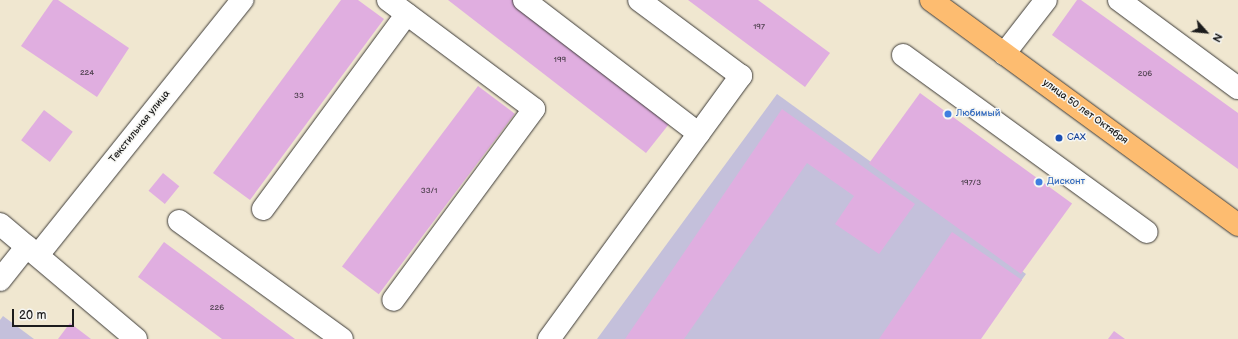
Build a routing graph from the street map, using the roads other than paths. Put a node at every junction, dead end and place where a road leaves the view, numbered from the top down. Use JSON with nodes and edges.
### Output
{"nodes":[{"id":1,"x":242,"y":0,"type":"edge"},
{"id":2,"x":388,"y":0,"type":"edge"},
{"id":3,"x":524,"y":0,"type":"edge"},
{"id":4,"x":639,"y":0,"type":"edge"},
{"id":5,"x":931,"y":0,"type":"edge"},
{"id":6,"x":1046,"y":0,"type":"edge"},
{"id":7,"x":1119,"y":0,"type":"edge"},
{"id":8,"x":407,"y":14,"type":"junction"},
{"id":9,"x":1004,"y":54,"type":"junction"},
{"id":10,"x":903,"y":55,"type":"dead end"},
{"id":11,"x":1238,"y":88,"type":"edge"},
{"id":12,"x":699,"y":134,"type":"junction"},
{"id":13,"x":263,"y":209,"type":"dead end"},
{"id":14,"x":179,"y":221,"type":"dead end"},
{"id":15,"x":0,"y":224,"type":"edge"},
{"id":16,"x":1238,"y":225,"type":"edge"},
{"id":17,"x":1147,"y":232,"type":"dead end"},
{"id":18,"x":33,"y":250,"type":"junction"},
{"id":19,"x":0,"y":280,"type":"edge"},
{"id":20,"x":393,"y":300,"type":"dead end"},
{"id":21,"x":136,"y":339,"type":"edge"},
{"id":22,"x":342,"y":339,"type":"edge"},
{"id":23,"x":549,"y":339,"type":"edge"}],
"edges":[{"from":1,"to":18,"type":"street","name":"Текстильная улица"},
{"from":2,"to":8,"type":"street"},
{"from":3,"to":12,"type":"street"},
{"from":4,"to":12,"type":"street"},
{"from":5,"to":9,"type":"main road","name":"улица 50 лет Октября"},
{"from":6,"to":9,"type":"street"},
{"from":7,"to":11,"type":"street"},
{"from":8,"to":13,"type":"street"},
{"from":8,"to":20,"type":"street"},
{"from":9,"to":16,"type":"main road","name":"улица 50 лет Октября"},
{"from":10,"to":17,"type":"street"},
{"from":12,"to":23,"type":"street"},
{"from":14,"to":22,"type":"street"},
{"from":15,"to":18,"type":"street"},
{"from":18,"to":19,"type":"street","name":"Текстильная улица"},
{"from":18,"to":21,"type":"street"}]}
